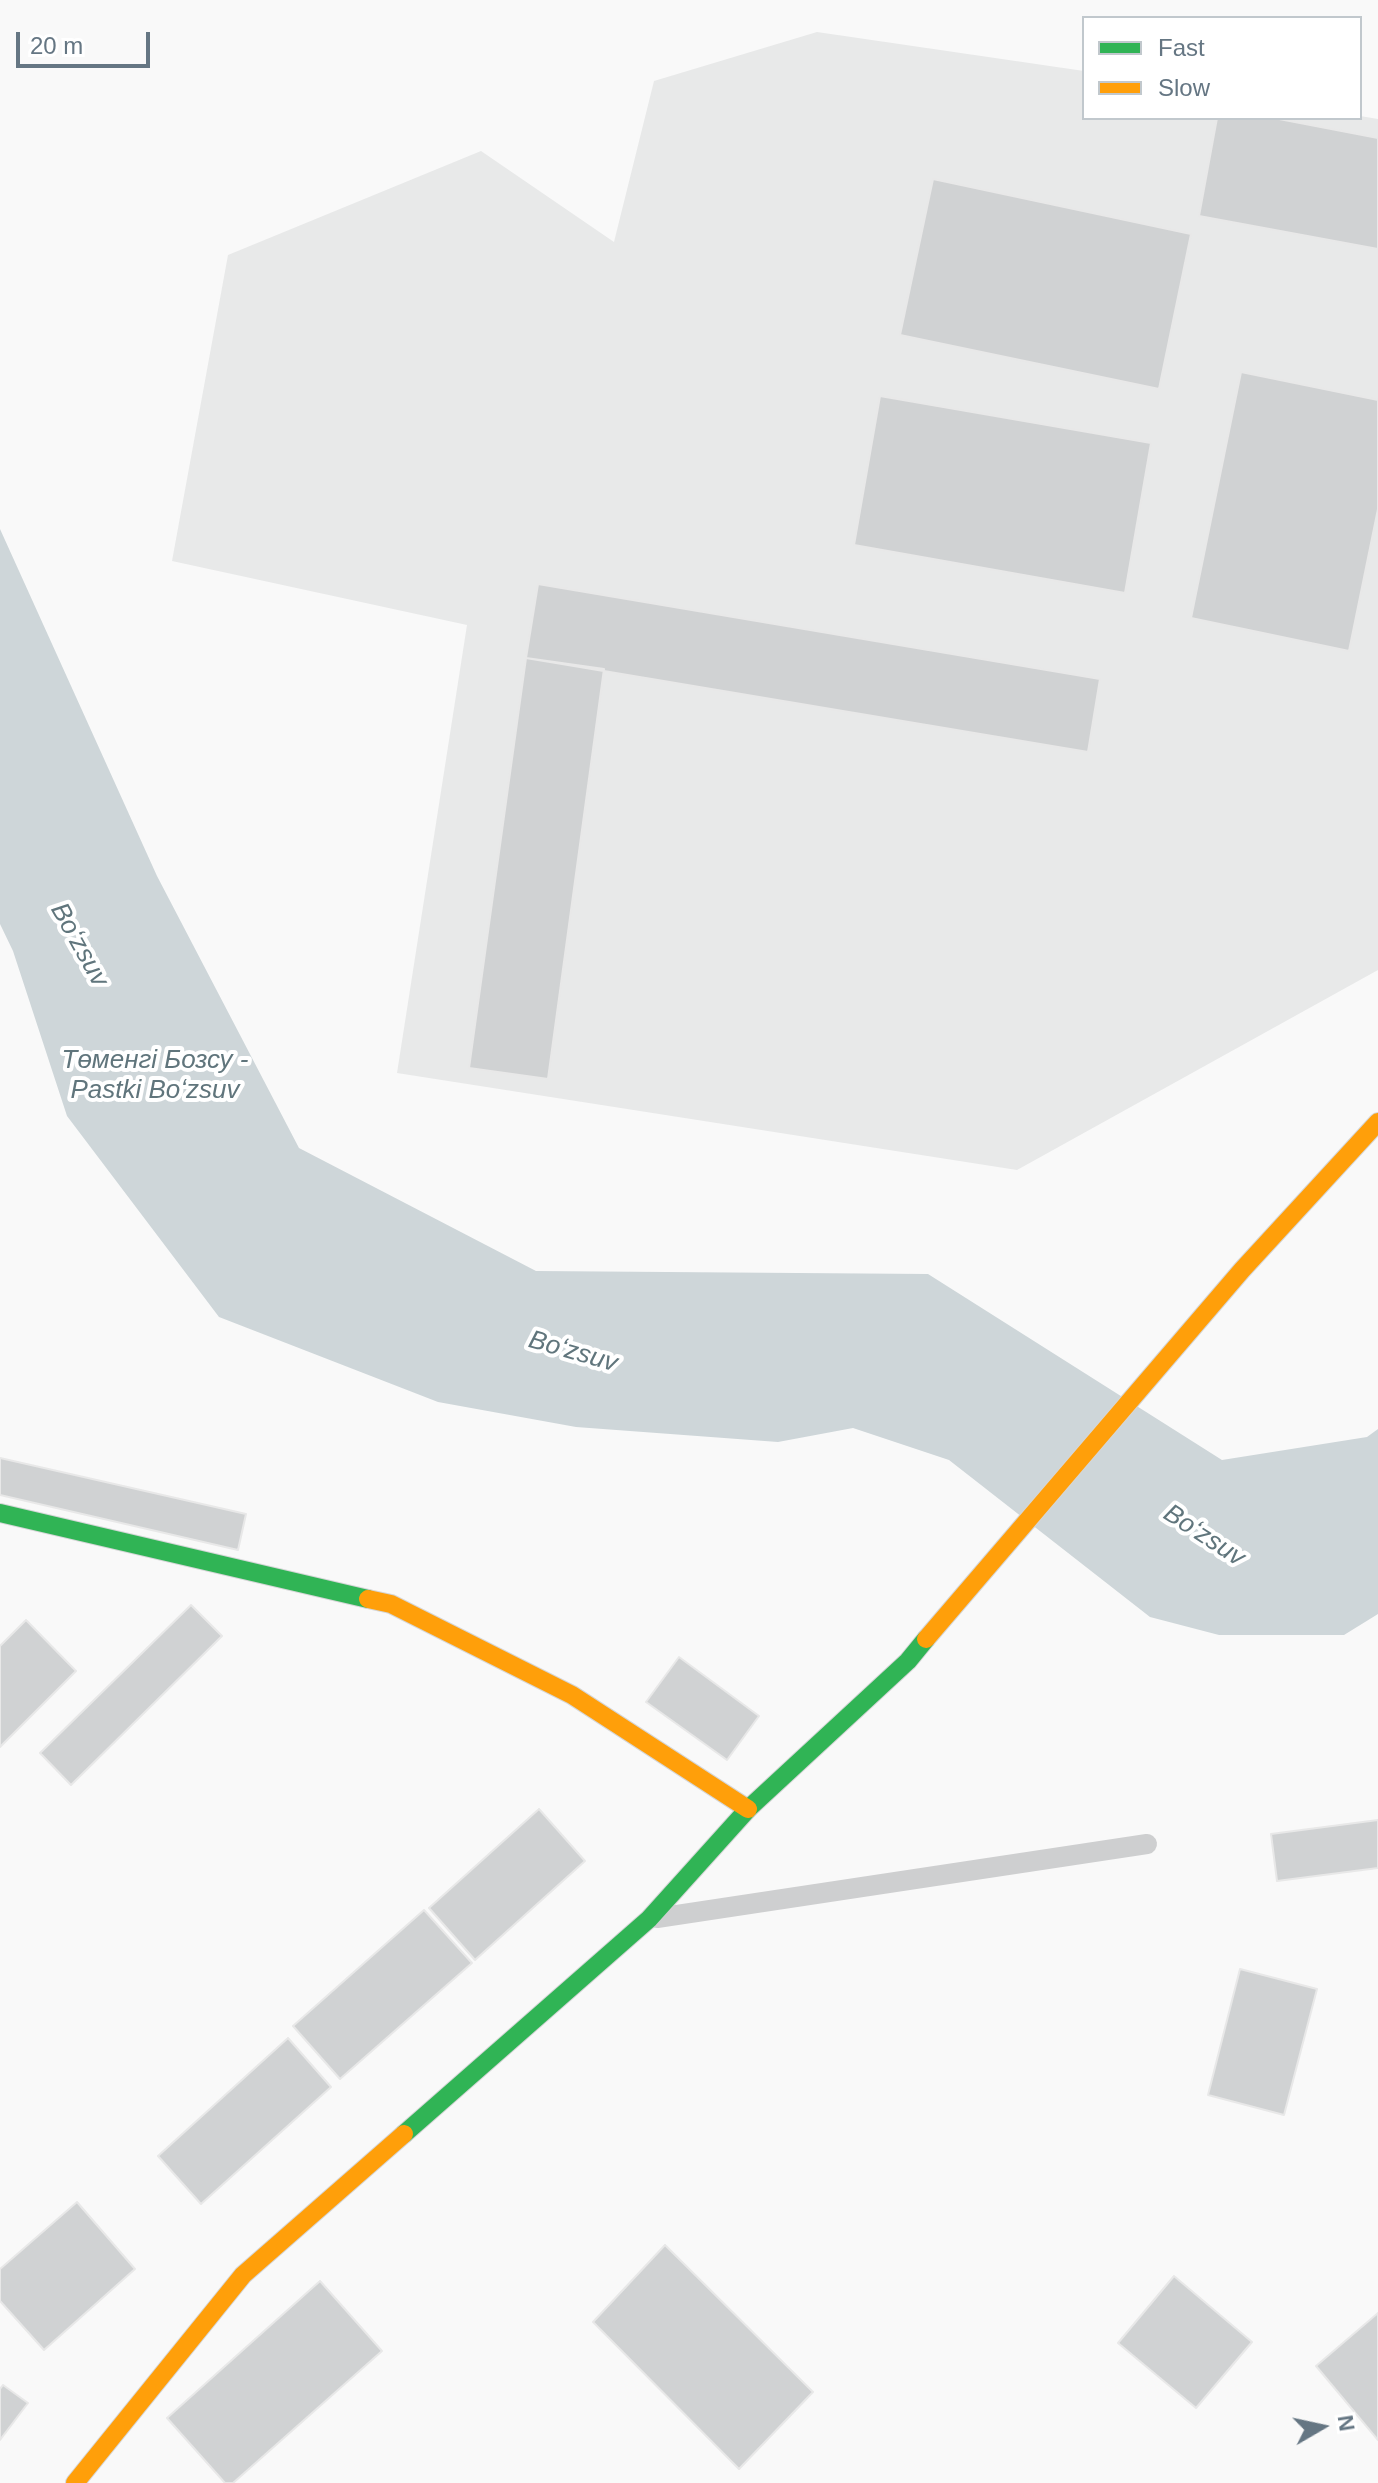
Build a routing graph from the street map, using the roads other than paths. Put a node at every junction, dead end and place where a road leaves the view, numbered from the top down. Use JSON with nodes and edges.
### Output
{"nodes":[{"id":1,"x":1378,"y":1122,"type":"edge"},
{"id":2,"x":0,"y":1513,"type":"edge"},
{"id":3,"x":748,"y":1809,"type":"junction"},
{"id":4,"x":1147,"y":1844,"type":"dead end"},
{"id":5,"x":649,"y":1919,"type":"junction"},
{"id":6,"x":75,"y":2483,"type":"edge"}],
"edges":[{"from":1,"to":3,"type":"street"},
{"from":2,"to":3,"type":"street"},
{"from":3,"to":5,"type":"street"},
{"from":4,"to":5,"type":"lane"},
{"from":5,"to":6,"type":"street"}]}
